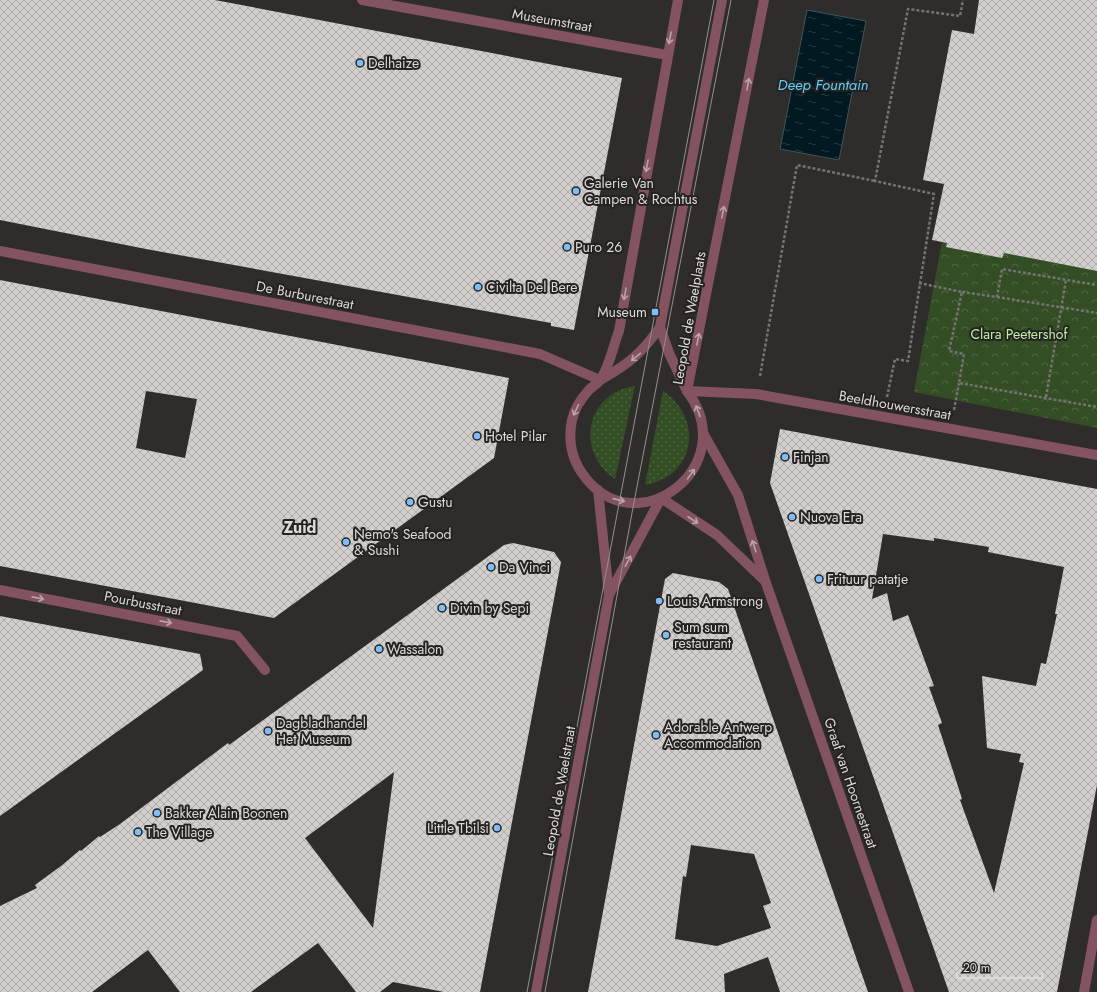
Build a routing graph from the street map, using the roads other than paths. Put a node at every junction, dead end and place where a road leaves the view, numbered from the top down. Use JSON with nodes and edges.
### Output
{"nodes":[{"id":1,"x":362,"y":0,"type":"edge"},
{"id":2,"x":678,"y":0,"type":"edge"},
{"id":3,"x":722,"y":0,"type":"edge"},
{"id":4,"x":764,"y":0,"type":"edge"},
{"id":5,"x":667,"y":55,"type":"junction"},
{"id":6,"x":0,"y":251,"type":"edge"},
{"id":7,"x":660,"y":327,"type":"junction"},
{"id":8,"x":600,"y":380,"type":"junction"},
{"id":9,"x":687,"y":391,"type":"junction"},
{"id":10,"x":703,"y":433,"type":"junction"},
{"id":11,"x":1097,"y":455,"type":"edge"},
{"id":12,"x":598,"y":490,"type":"junction"},
{"id":13,"x":661,"y":498,"type":"junction"},
{"id":14,"x":766,"y":583,"type":"junction"},
{"id":15,"x":0,"y":590,"type":"edge"},
{"id":16,"x":609,"y":595,"type":"junction"},
{"id":17,"x":265,"y":670,"type":"dead end"},
{"id":18,"x":1097,"y":920,"type":"edge"},
{"id":19,"x":536,"y":992,"type":"edge"},
{"id":20,"x":909,"y":992,"type":"edge"},
{"id":21,"x":1084,"y":992,"type":"edge"}],
"edges":[{"from":1,"to":5,"type":"street","name":"Museumstraat"},
{"from":2,"to":5,"type":"street","name":"Leopold de Waelplaats","one_way":true},
{"from":3,"to":7,"type":"street"},
{"from":9,"to":4,"type":"street","name":"Leopold de Waelplaats","one_way":true},
{"from":5,"to":8,"type":"street","name":"Leopold de Waelplaats","one_way":true},
{"from":6,"to":8,"type":"street","name":"De Burburestraat"},
{"from":7,"to":8,"type":"street","one_way":true},
{"from":7,"to":9,"type":"street"},
{"from":8,"to":12,"type":"street","name":"Leopold de Waelplaats","one_way":true},
{"from":10,"to":9,"type":"street","name":"Leopold de Waelplaats","one_way":true},
{"from":9,"to":11,"type":"street","name":"Beeldhouwersstraat"},
{"from":13,"to":10,"type":"street","name":"Leopold de Waelplaats","one_way":true},
{"from":14,"to":10,"type":"street","name":"Graaf van Hoornestraat","one_way":true},
{"from":12,"to":13,"type":"street","name":"Leopold de Waelplaats","one_way":true},
{"from":12,"to":16,"type":"street","name":"Leopold de Waelstraat"},
{"from":13,"to":14,"type":"street","name":"Graaf van Hoornestraat","one_way":true},
{"from":16,"to":13,"type":"street","name":"Leopold de Waelstraat","one_way":true},
{"from":14,"to":20,"type":"street","name":"Graaf van Hoornestraat"},
{"from":15,"to":17,"type":"street","name":"Pourbusstraat","one_way":true},
{"from":16,"to":19,"type":"street","name":"Leopold de Waelstraat"},
{"from":18,"to":21,"type":"street"}]}
